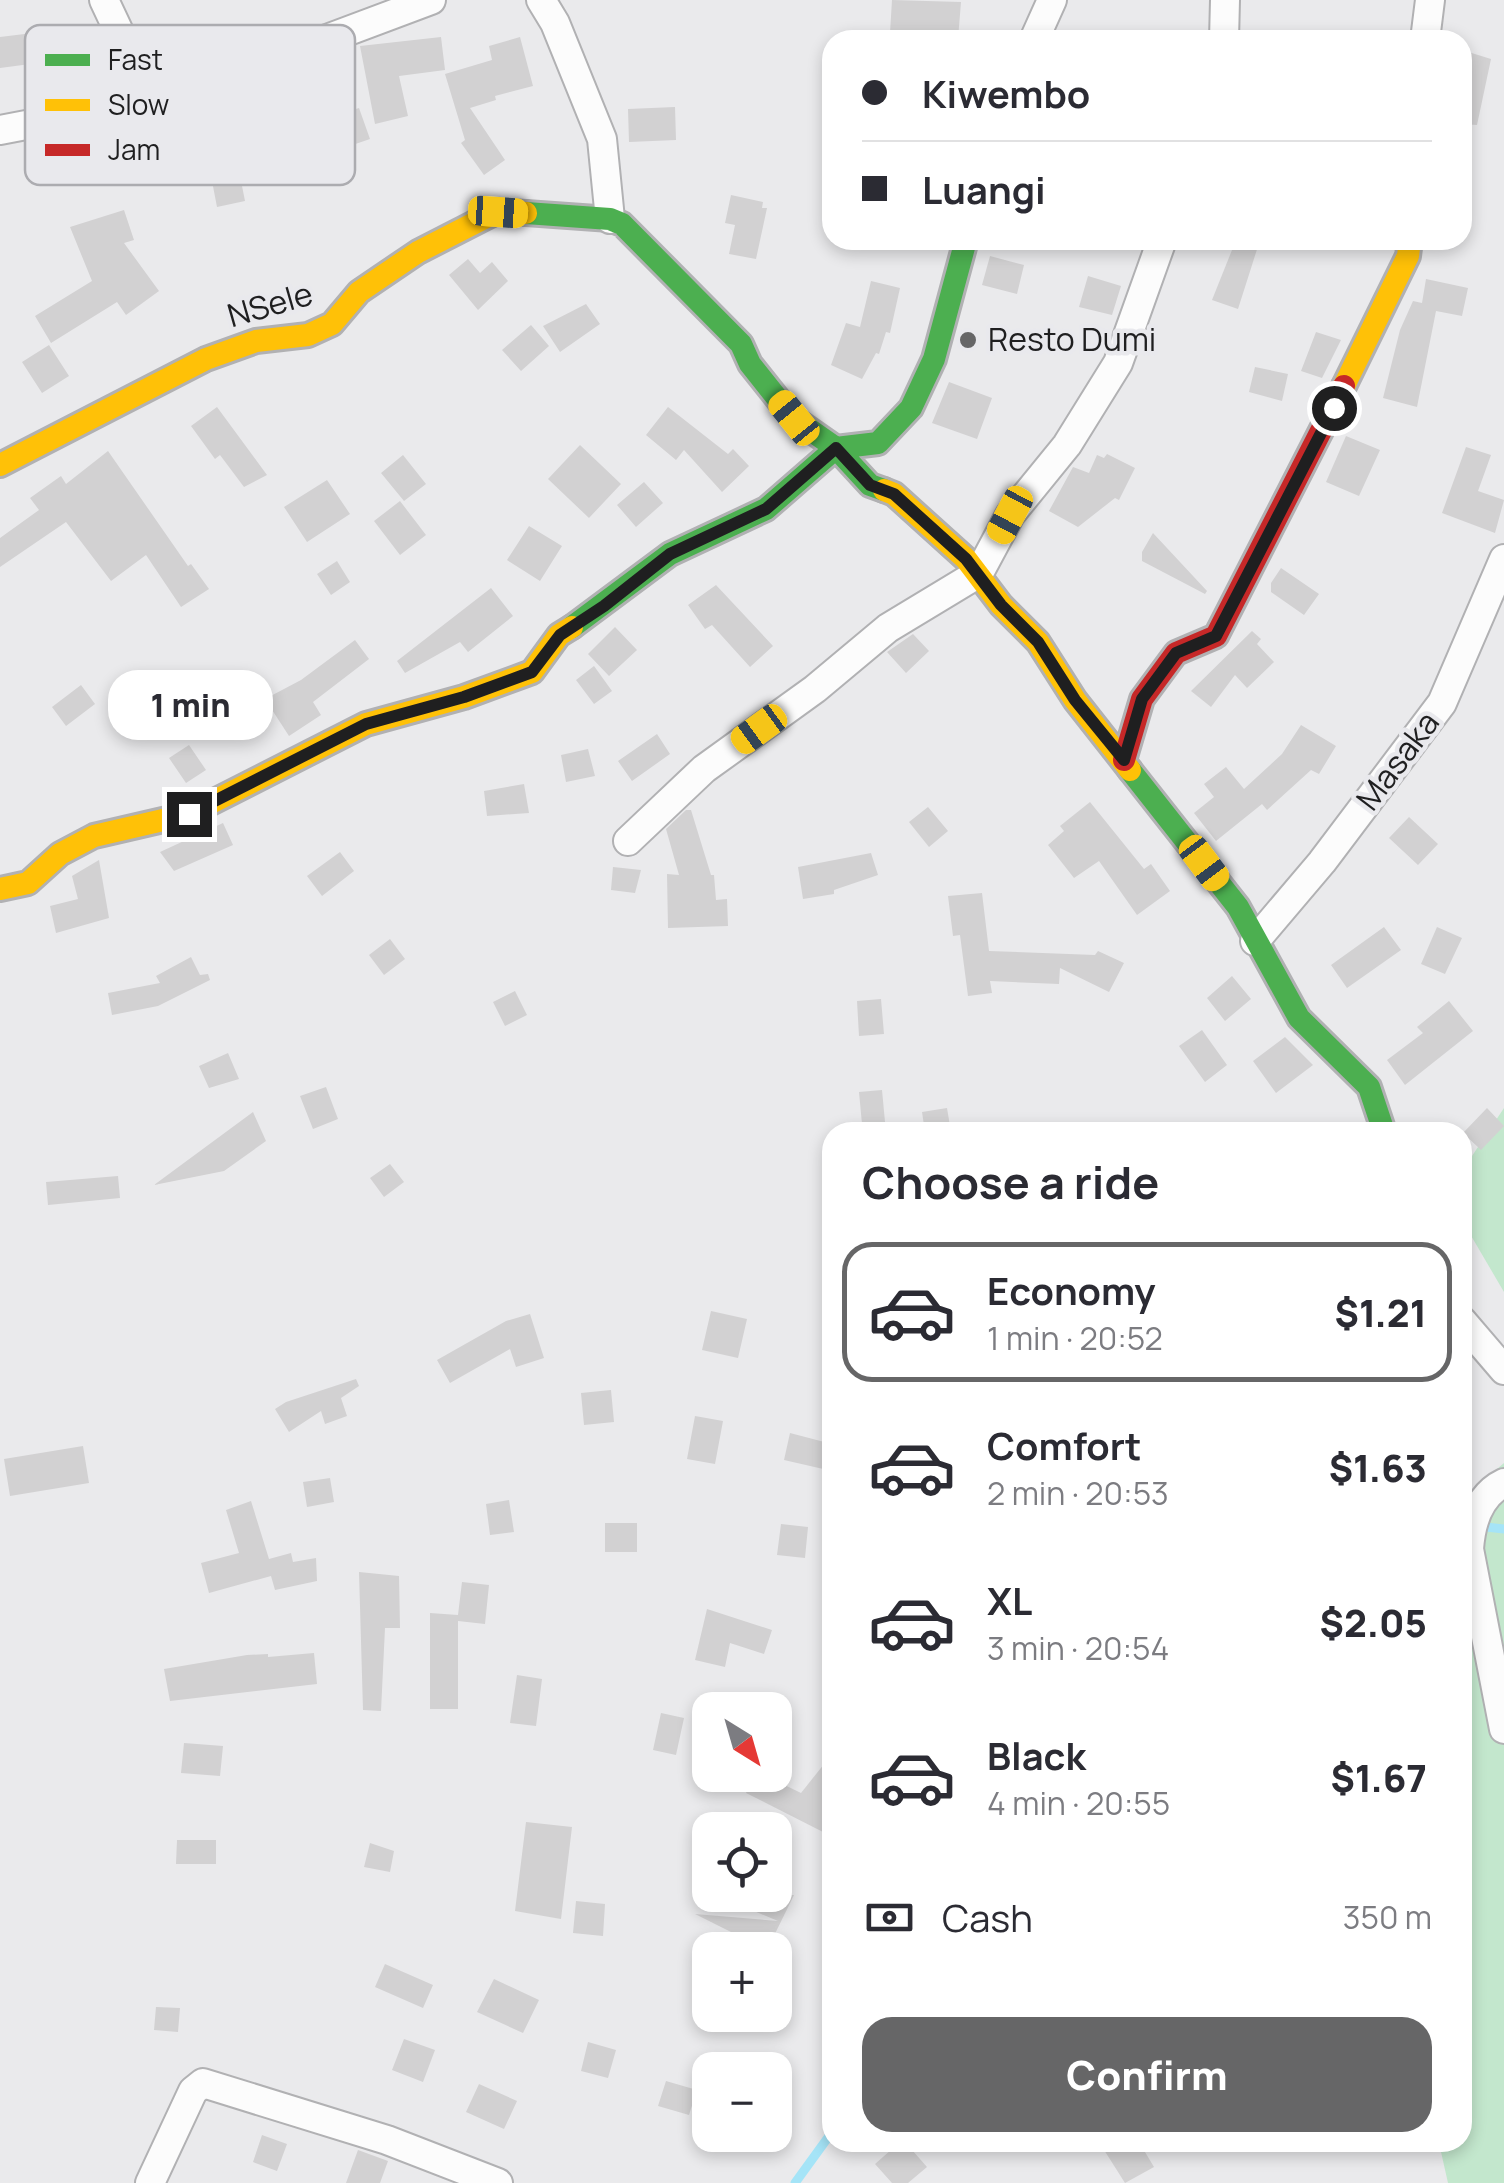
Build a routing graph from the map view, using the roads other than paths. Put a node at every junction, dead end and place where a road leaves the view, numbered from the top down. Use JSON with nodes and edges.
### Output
{"nodes":[{"id":1,"x":104,"y":0,"type":"edge"},
{"id":2,"x":431,"y":0,"type":"edge"},
{"id":3,"x":541,"y":0,"type":"edge"},
{"id":4,"x":1052,"y":0,"type":"edge"},
{"id":5,"x":1225,"y":0,"type":"edge"},
{"id":6,"x":1430,"y":0,"type":"edge"},
{"id":7,"x":116,"y":25,"type":"edge"},
{"id":8,"x":355,"y":29,"type":"edge"},
{"id":9,"x":1038,"y":30,"type":"edge"},
{"id":10,"x":1224,"y":30,"type":"edge"},
{"id":11,"x":1426,"y":30,"type":"edge"},
{"id":12,"x":25,"y":125,"type":"edge"},
{"id":13,"x":0,"y":130,"type":"edge"},
{"id":14,"x":610,"y":219,"type":"junction"},
{"id":15,"x":963,"y":250,"type":"edge"},
{"id":16,"x":1158,"y":250,"type":"edge"},
{"id":17,"x":1409,"y":250,"type":"edge"},
{"id":18,"x":836,"y":448,"type":"junction"},
{"id":19,"x":0,"y":465,"type":"edge"},
{"id":20,"x":1504,"y":559,"type":"edge"},
{"id":21,"x":979,"y":573,"type":"junction"},
{"id":22,"x":1124,"y":760,"type":"junction"},
{"id":23,"x":628,"y":841,"type":"dead end"},
{"id":24,"x":0,"y":889,"type":"edge"},
{"id":25,"x":1255,"y":941,"type":"junction"},
{"id":26,"x":1381,"y":1122,"type":"edge"},
{"id":27,"x":1472,"y":1333,"type":"edge"},
{"id":28,"x":1504,"y":1370,"type":"edge"},
{"id":29,"x":1504,"y":1483,"type":"edge"},
{"id":30,"x":1472,"y":1521,"type":"edge"},
{"id":31,"x":1472,"y":1564,"type":"edge"},
{"id":32,"x":1504,"y":1728,"type":"edge"},
{"id":33,"x":150,"y":2183,"type":"edge"},
{"id":34,"x":498,"y":2183,"type":"edge"}],
"edges":[{"from":1,"to":7,"type":"street"},
{"from":2,"to":8,"type":"street"},
{"from":3,"to":14,"type":"street"},
{"from":4,"to":9,"type":"street"},
{"from":5,"to":10,"type":"street"},
{"from":6,"to":11,"type":"street"},
{"from":12,"to":13,"type":"street"},
{"from":14,"to":18,"type":"street"},
{"from":14,"to":19,"type":"street","name":"NSele"},
{"from":15,"to":18,"type":"street"},
{"from":16,"to":21,"type":"street"},
{"from":17,"to":22,"type":"street"},
{"from":18,"to":21,"type":"street"},
{"from":18,"to":24,"type":"street"},
{"from":20,"to":25,"type":"street","name":"Masaka"},
{"from":21,"to":22,"type":"street"},
{"from":21,"to":23,"type":"street"},
{"from":22,"to":25,"type":"street"},
{"from":25,"to":26,"type":"street"},
{"from":27,"to":28,"type":"street"},
{"from":29,"to":30,"type":"street"},
{"from":31,"to":32,"type":"street"},
{"from":33,"to":34,"type":"street"}]}
